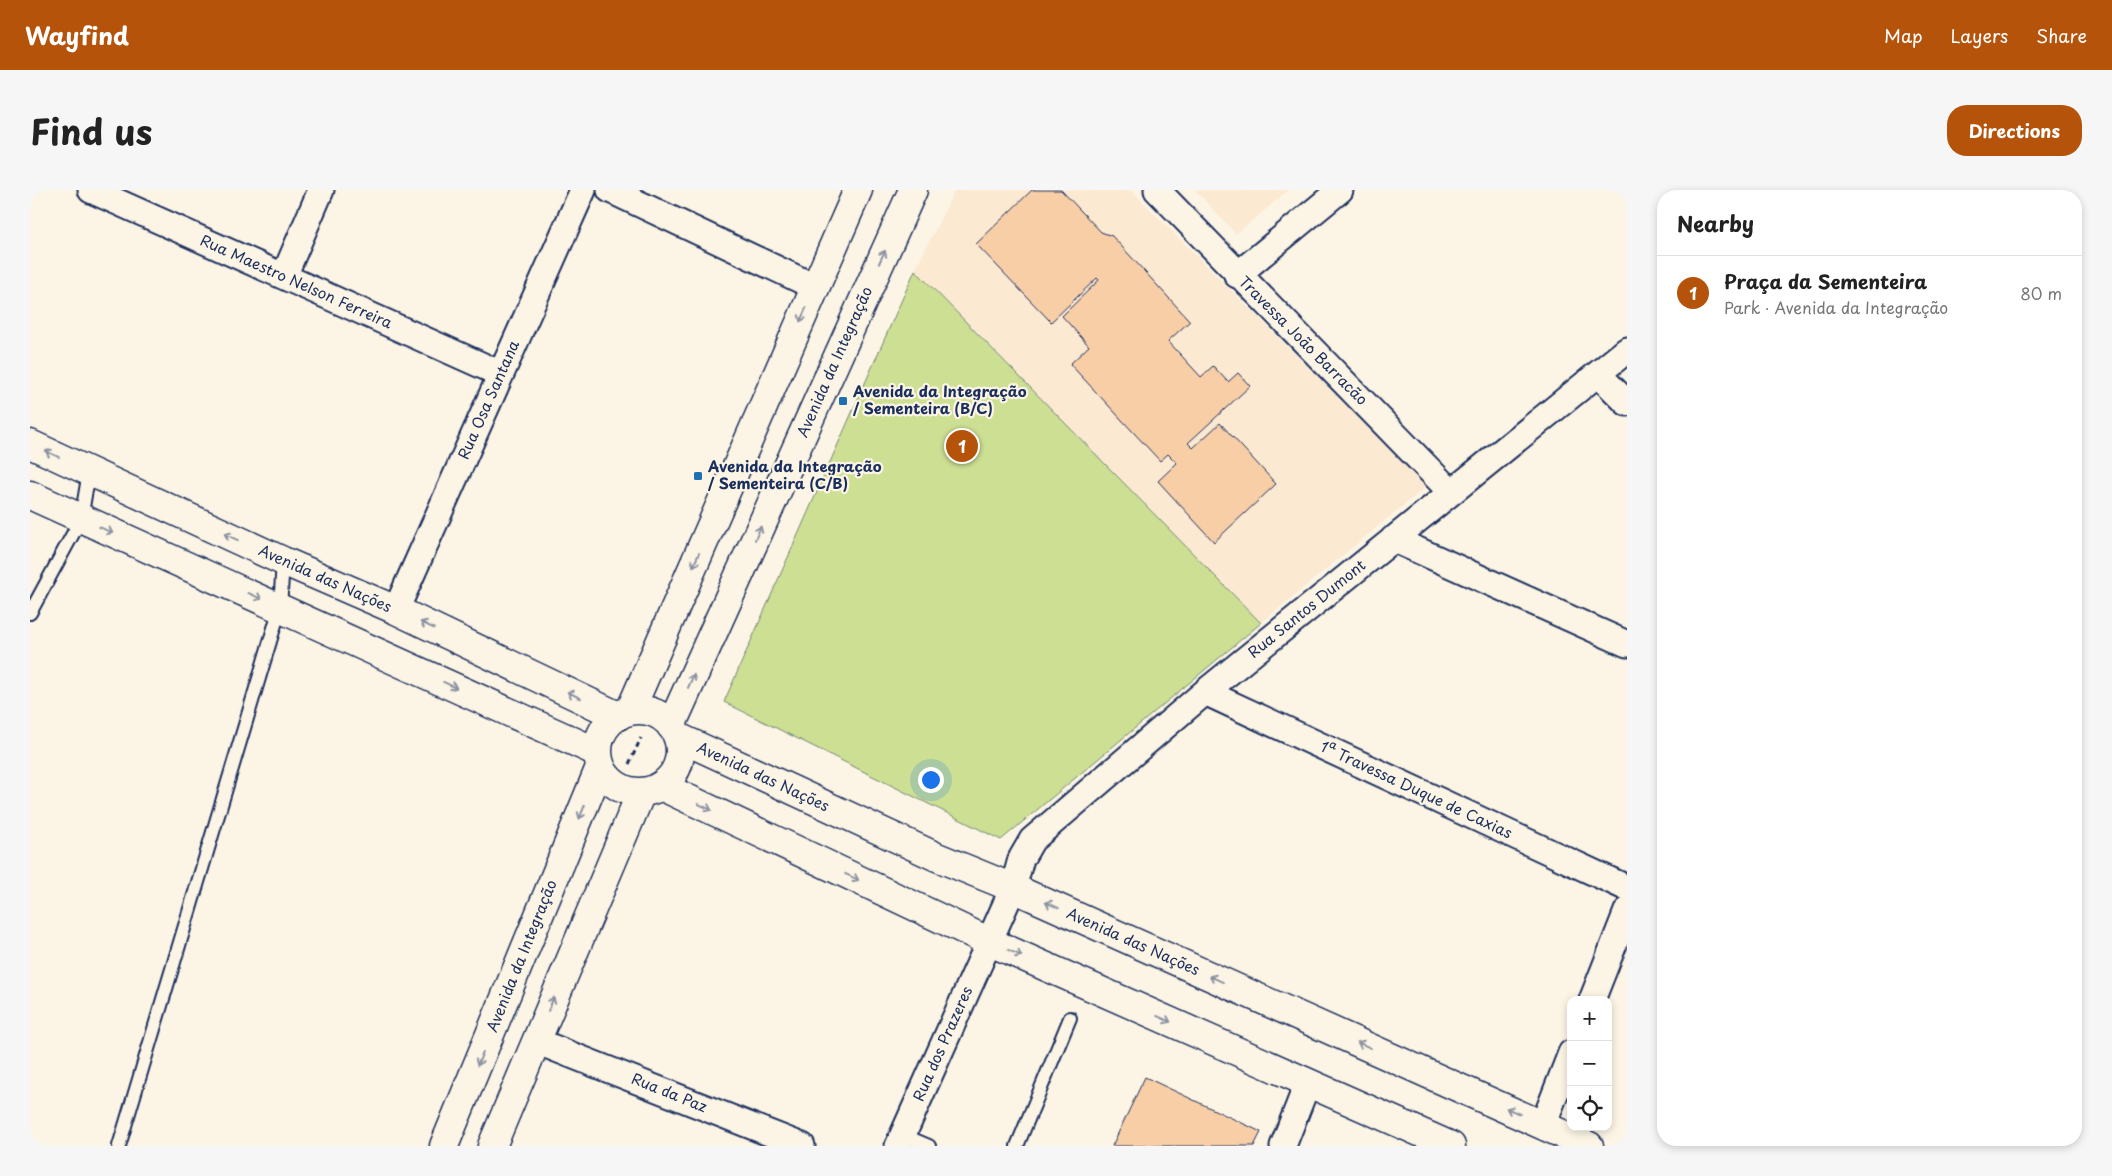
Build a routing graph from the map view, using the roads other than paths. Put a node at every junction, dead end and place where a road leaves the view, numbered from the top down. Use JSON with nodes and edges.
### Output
{"nodes":[{"id":1,"x":91,"y":190,"type":"edge"},
{"id":2,"x":321,"y":190,"type":"edge"},
{"id":3,"x":583,"y":190,"type":"edge"},
{"id":4,"x":610,"y":190,"type":"edge"},
{"id":5,"x":858,"y":190,"type":"edge"},
{"id":6,"x":913,"y":190,"type":"edge"},
{"id":7,"x":1157,"y":190,"type":"edge"},
{"id":8,"x":1340,"y":190,"type":"edge"},
{"id":9,"x":1237,"y":275,"type":"junction"},
{"id":10,"x":284,"y":276,"type":"junction"},
{"id":11,"x":815,"y":287,"type":"junction"},
{"id":12,"x":1627,"y":350,"type":"edge"},
{"id":13,"x":501,"y":374,"type":"junction"},
{"id":14,"x":1598,"y":374,"type":"junction"},
{"id":15,"x":1627,"y":403,"type":"edge"},
{"id":16,"x":30,"y":444,"type":"edge"},
{"id":17,"x":89,"y":472,"type":"junction"},
{"id":18,"x":1450,"y":491,"type":"junction"},
{"id":19,"x":30,"y":495,"type":"edge"},
{"id":20,"x":81,"y":519,"type":"junction"},
{"id":21,"x":1394,"y":539,"type":"junction"},
{"id":22,"x":283,"y":562,"type":"junction"},
{"id":23,"x":280,"y":608,"type":"junction"},
{"id":24,"x":396,"y":610,"type":"junction"},
{"id":25,"x":30,"y":613,"type":"edge"},
{"id":26,"x":1627,"y":644,"type":"edge"},
{"id":27,"x":1205,"y":692,"type":"junction"},
{"id":28,"x":624,"y":714,"type":"junction"},
{"id":29,"x":674,"y":731,"type":"junction"},
{"id":30,"x":598,"y":759,"type":"junction"},
{"id":31,"x":651,"y":789,"type":"junction"},
{"id":32,"x":1013,"y":888,"type":"junction"},
{"id":33,"x":1627,"y":888,"type":"edge"},
{"id":34,"x":1627,"y":911,"type":"edge"},
{"id":35,"x":988,"y":941,"type":"junction"},
{"id":36,"x":1594,"y":996,"type":"edge"},
{"id":37,"x":1070,"y":1018,"type":"dead end"},
{"id":38,"x":536,"y":1040,"type":"junction"},
{"id":39,"x":1567,"y":1064,"type":"edge"},
{"id":40,"x":1308,"y":1082,"type":"junction"},
{"id":41,"x":1543,"y":1125,"type":"junction"},
{"id":42,"x":900,"y":1141,"type":"edge"},
{"id":43,"x":119,"y":1146,"type":"edge"},
{"id":44,"x":444,"y":1146,"type":"edge"},
{"id":45,"x":492,"y":1146,"type":"edge"},
{"id":46,"x":802,"y":1146,"type":"edge"},
{"id":47,"x":929,"y":1146,"type":"edge"},
{"id":48,"x":1017,"y":1146,"type":"edge"},
{"id":49,"x":1283,"y":1146,"type":"edge"},
{"id":50,"x":1451,"y":1146,"type":"edge"},
{"id":51,"x":1589,"y":1146,"type":"edge"}],
"edges":[{"from":1,"to":10,"type":"street","name":"Rua Maestro Nelson Ferreira"},
{"from":2,"to":10,"type":"street"},
{"from":3,"to":13,"type":"street","name":"Rua Osa Santana"},
{"from":4,"to":11,"type":"street"},
{"from":5,"to":11,"type":"main road"},
{"from":29,"to":6,"type":"main road","name":"Avenida da Integração","one_way":true},
{"from":7,"to":9,"type":"street","name":"Travessa João Barracão"},
{"from":8,"to":9,"type":"street"},
{"from":9,"to":18,"type":"street","name":"Travessa João Barracão"},
{"from":10,"to":13,"type":"street","name":"Rua Maestro Nelson Ferreira"},
{"from":11,"to":28,"type":"main road","one_way":true},
{"from":12,"to":14,"type":"street","name":"Rua Santos Dumont"},
{"from":13,"to":24,"type":"street","name":"Rua Osa Santana"},
{"from":14,"to":15,"type":"street"},
{"from":14,"to":18,"type":"street","name":"Rua Santos Dumont"},
{"from":17,"to":16,"type":"main road","name":"Avenida das Nações","one_way":true},
{"from":17,"to":20,"type":"lane"},
{"from":22,"to":17,"type":"main road","name":"Avenida das Nações","one_way":true},
{"from":18,"to":21,"type":"street","name":"Rua Santos Dumont"},
{"from":19,"to":20,"type":"main road"},
{"from":20,"to":23,"type":"main road","one_way":true},
{"from":20,"to":25,"type":"lane"},
{"from":21,"to":26,"type":"street"},
{"from":21,"to":27,"type":"street","name":"Rua Santos Dumont"},
{"from":22,"to":23,"type":"lane"},
{"from":22,"to":24,"type":"main road","name":"Avenida das Nações"},
{"from":23,"to":30,"type":"main road","one_way":true},
{"from":23,"to":43,"type":"lane"},
{"from":28,"to":24,"type":"main road","name":"Avenida das Nações","one_way":true},
{"from":27,"to":32,"type":"street","name":"Rua Santos Dumont"},
{"from":27,"to":33,"type":"street","name":"1ª Travessa Duque de Caxias"},
{"from":28,"to":29,"type":"main road"},
{"from":28,"to":30,"type":"main road"},
{"from":29,"to":31,"type":"main road"},
{"from":29,"to":32,"type":"main road","name":"Avenida das Nações"},
{"from":30,"to":31,"type":"main road"},
{"from":30,"to":44,"type":"main road","name":"Avenida da Integração","one_way":true},
{"from":31,"to":35,"type":"main road","one_way":true},
{"from":38,"to":31,"type":"main road","one_way":true},
{"from":32,"to":35,"type":"street","name":"Rua dos Prazeres"},
{"from":41,"to":32,"type":"main road","name":"Avenida das Nações","one_way":true},
{"from":34,"to":36,"type":"street"},
{"from":35,"to":40,"type":"main road","one_way":true},
{"from":35,"to":42,"type":"street","name":"Rua dos Prazeres"},
{"from":37,"to":48,"type":"lane"},
{"from":38,"to":45,"type":"main road"},
{"from":38,"to":46,"type":"street","name":"Rua da Paz"},
{"from":39,"to":41,"type":"street"},
{"from":40,"to":49,"type":"street"},
{"from":40,"to":50,"type":"main road"},
{"from":41,"to":51,"type":"main road","name":"Avenida das Nações"},
{"from":42,"to":47,"type":"lane"}]}
